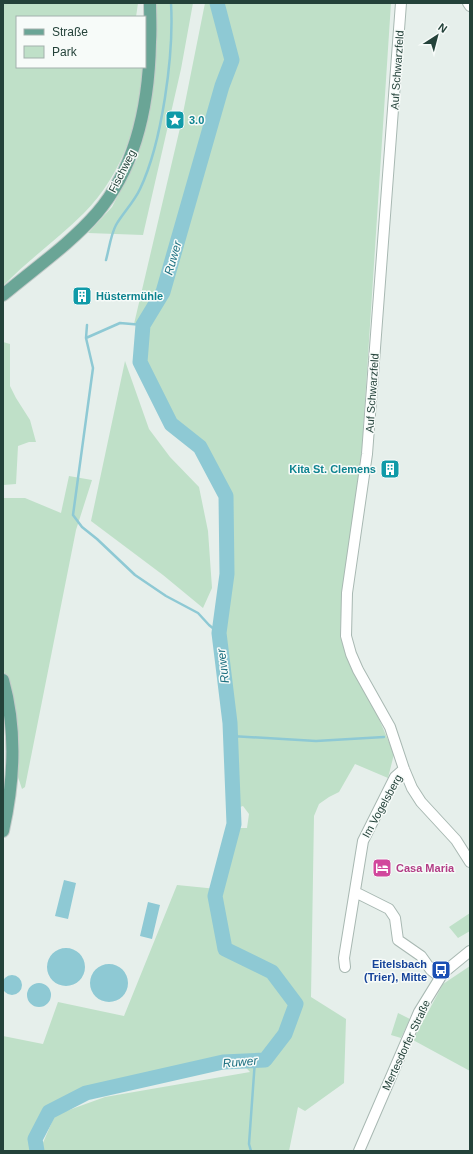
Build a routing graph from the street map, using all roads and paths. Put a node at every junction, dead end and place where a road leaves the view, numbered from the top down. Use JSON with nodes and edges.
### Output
{"nodes":[{"id":1,"x":150,"y":3,"type":"edge"},
{"id":2,"x":401,"y":3,"type":"edge"},
{"id":3,"x":468,"y":3,"type":"edge"},
{"id":4,"x":470,"y":6,"type":"edge"},
{"id":5,"x":4,"y":294,"type":"edge"},
{"id":6,"x":3,"y":680,"type":"edge"},
{"id":7,"x":404,"y":770,"type":"junction"},
{"id":8,"x":3,"y":831,"type":"edge"},
{"id":9,"x":470,"y":862,"type":"edge"},
{"id":10,"x":356,"y":892,"type":"junction"},
{"id":11,"x":470,"y":951,"type":"edge"},
{"id":12,"x":345,"y":967,"type":"dead end"},
{"id":13,"x":440,"y":977,"type":"junction"},
{"id":14,"x":359,"y":1151,"type":"edge"}],
"edges":[{"from":1,"to":5,"type":"main road","name":"Fischweg"},
{"from":2,"to":7,"type":"street","name":"Auf Schwarzfeld"},
{"from":3,"to":4,"type":"street"},
{"from":6,"to":8,"type":"main road"},
{"from":7,"to":9,"type":"street","name":"Auf Schwarzfeld"},
{"from":7,"to":10,"type":"street","name":"Im Vogelsberg"},
{"from":10,"to":12,"type":"street","name":"Im Vogelsberg"},
{"from":10,"to":13,"type":"street"},
{"from":11,"to":13,"type":"street","name":"Mertesdorfer Straße"},
{"from":13,"to":14,"type":"street","name":"Mertesdorfer Straße"}]}
